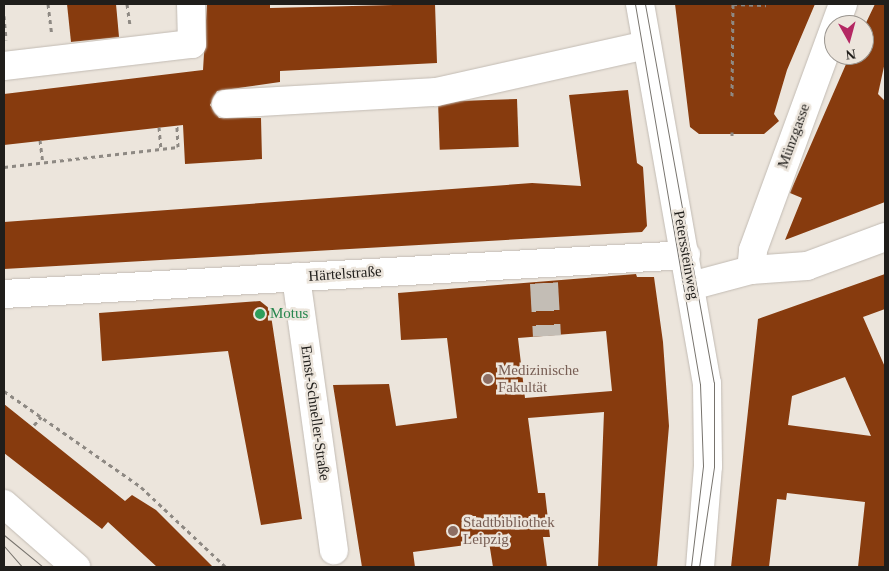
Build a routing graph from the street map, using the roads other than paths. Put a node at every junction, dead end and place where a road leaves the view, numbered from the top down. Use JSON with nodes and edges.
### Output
{"nodes":[{"id":1,"x":191,"y":4,"type":"edge"},
{"id":2,"x":640,"y":4,"type":"edge"},
{"id":3,"x":843,"y":4,"type":"edge"},
{"id":4,"x":647,"y":45,"type":"junction"},
{"id":5,"x":4,"y":66,"type":"edge"},
{"id":6,"x":226,"y":104,"type":"dead end"},
{"id":7,"x":885,"y":237,"type":"edge"},
{"id":8,"x":686,"y":255,"type":"junction"},
{"id":9,"x":752,"y":270,"type":"junction"},
{"id":10,"x":296,"y":277,"type":"junction"},
{"id":11,"x":691,"y":286,"type":"junction"},
{"id":12,"x":4,"y":294,"type":"edge"},
{"id":13,"x":4,"y":504,"type":"edge"},
{"id":14,"x":704,"y":508,"type":"junction"},
{"id":15,"x":334,"y":550,"type":"dead end"},
{"id":16,"x":76,"y":567,"type":"edge"},
{"id":17,"x":690,"y":567,"type":"edge"},
{"id":18,"x":700,"y":567,"type":"edge"}],
"edges":[{"from":1,"to":5,"type":"street"},
{"from":2,"to":4,"type":"street","name":"Peterssteinweg"},
{"from":3,"to":9,"type":"street","name":"Münzgasse"},
{"from":4,"to":6,"type":"street"},
{"from":4,"to":8,"type":"street","name":"Peterssteinweg"},
{"from":7,"to":9,"type":"street"},
{"from":8,"to":10,"type":"street","name":"Härtelstraße"},
{"from":8,"to":11,"type":"street","name":"Peterssteinweg"},
{"from":9,"to":11,"type":"street"},
{"from":10,"to":12,"type":"street","name":"Härtelstraße"},
{"from":10,"to":15,"type":"street","name":"Ernst-Schneller-Straße"},
{"from":11,"to":14,"type":"street","name":"Peterssteinweg"},
{"from":13,"to":16,"type":"street"},
{"from":14,"to":17,"type":"street","name":"Peterssteinweg"},
{"from":14,"to":18,"type":"street","name":"Peterssteinweg"}]}
